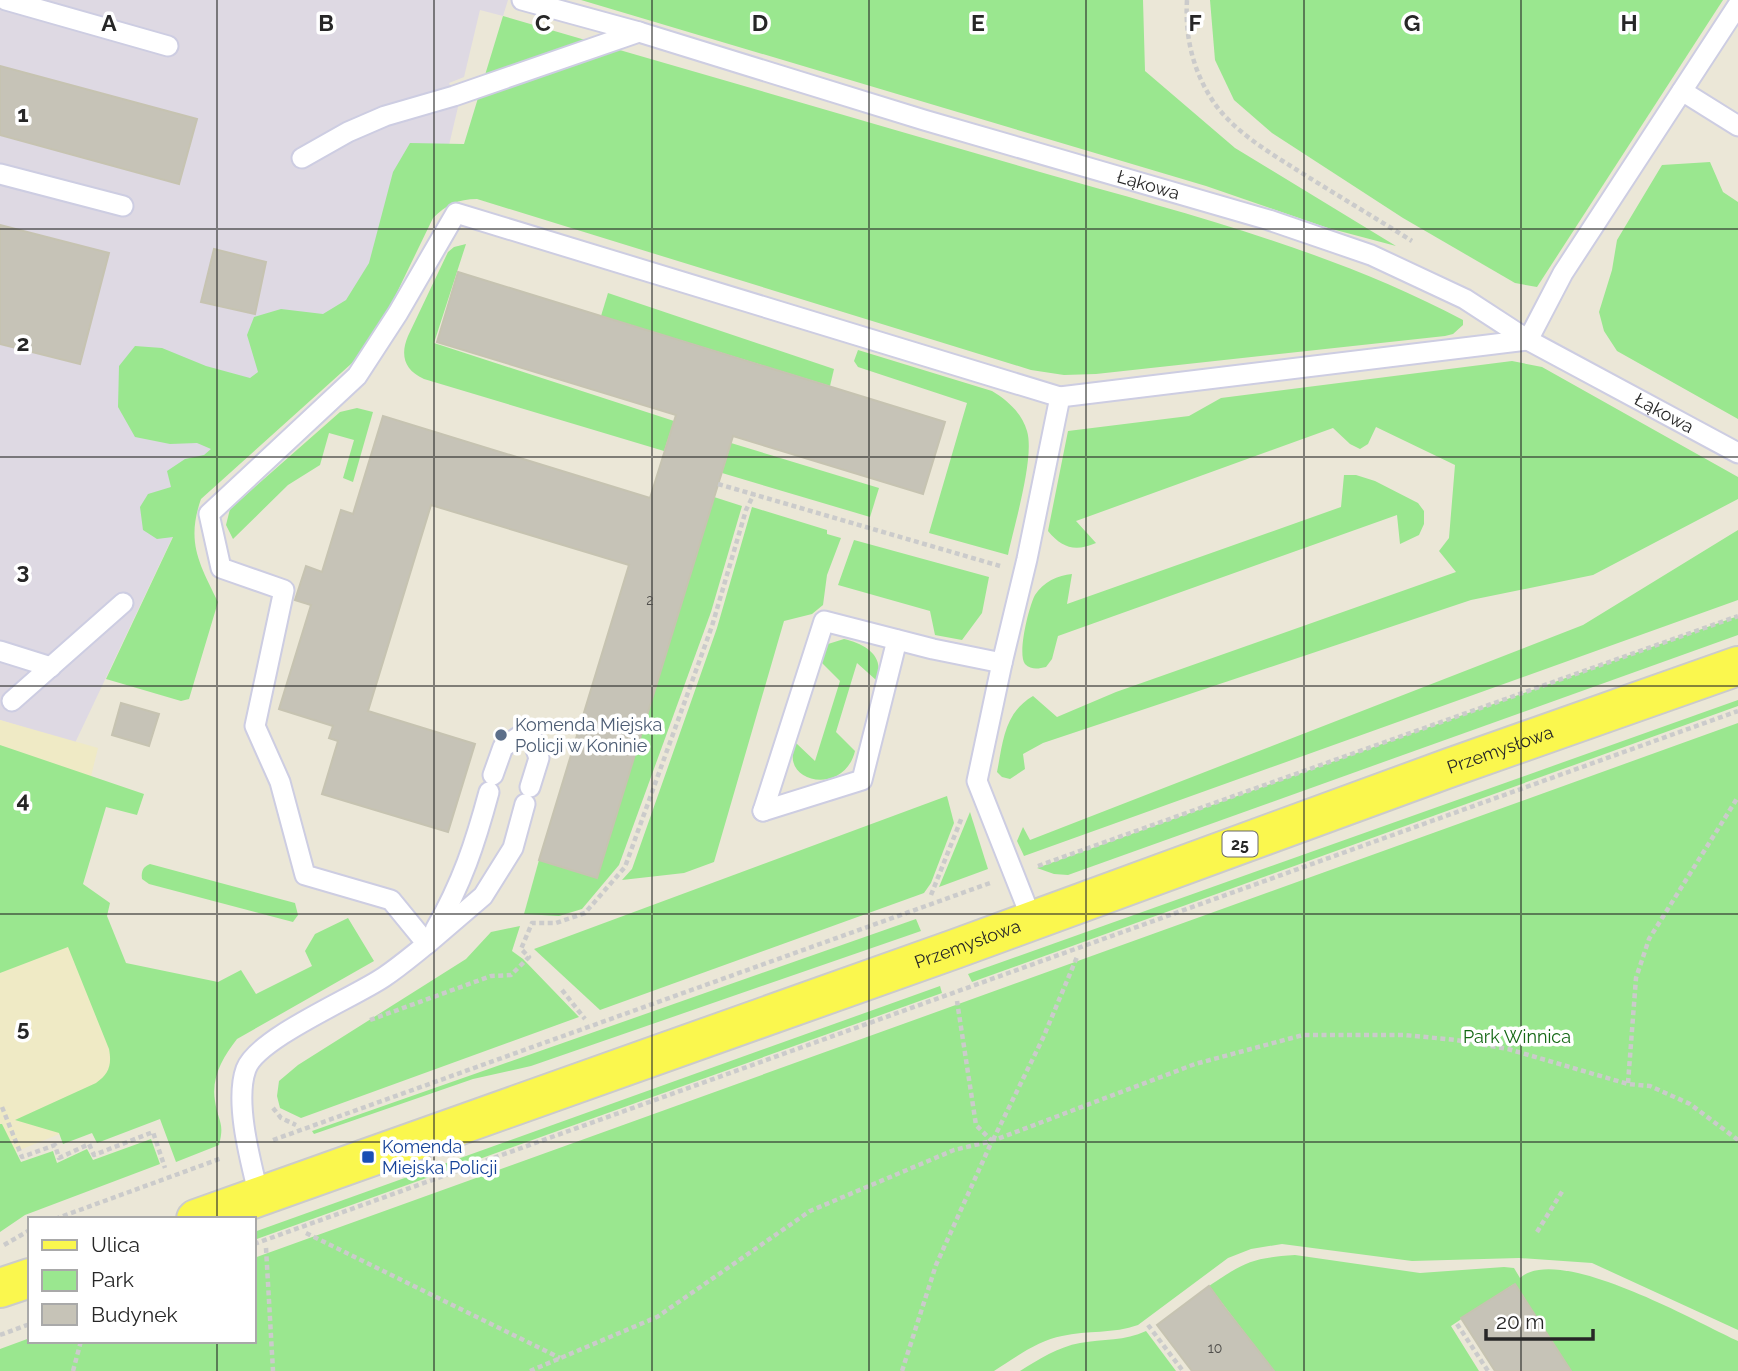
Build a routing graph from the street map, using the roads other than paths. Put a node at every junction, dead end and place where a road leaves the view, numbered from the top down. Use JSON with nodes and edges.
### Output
{"nodes":[{"id":1,"x":6,"y":0,"type":"edge"},
{"id":2,"x":522,"y":0,"type":"edge"},
{"id":3,"x":1738,"y":5,"type":"edge"},
{"id":4,"x":639,"y":32,"type":"junction"},
{"id":5,"x":168,"y":46,"type":"dead end"},
{"id":6,"x":1682,"y":91,"type":"junction"},
{"id":7,"x":1738,"y":126,"type":"edge"},
{"id":8,"x":302,"y":158,"type":"dead end"},
{"id":9,"x":0,"y":174,"type":"edge"},
{"id":10,"x":123,"y":206,"type":"dead end"},
{"id":11,"x":1528,"y":340,"type":"junction"},
{"id":12,"x":1060,"y":397,"type":"junction"},
{"id":13,"x":1738,"y":453,"type":"edge"},
{"id":14,"x":122,"y":603,"type":"dead end"},
{"id":15,"x":897,"y":640,"type":"junction"},
{"id":16,"x":0,"y":651,"type":"edge"},
{"id":17,"x":1002,"y":663,"type":"junction"},
{"id":18,"x":1738,"y":666,"type":"edge"},
{"id":19,"x":51,"y":667,"type":"junction"},
{"id":20,"x":12,"y":701,"type":"dead end"},
{"id":21,"x":1032,"y":920,"type":"junction"},
{"id":22,"x":427,"y":944,"type":"junction"},
{"id":23,"x":259,"y":1196,"type":"junction"},
{"id":24,"x":201,"y":1217,"type":"edge"},
{"id":25,"x":28,"y":1279,"type":"edge"},
{"id":26,"x":0,"y":1289,"type":"edge"}],
"edges":[{"from":1,"to":5,"type":"lane"},
{"from":2,"to":4,"type":"lane","name":"Łąkowa"},
{"from":3,"to":6,"type":"lane"},
{"from":4,"to":8,"type":"lane"},
{"from":4,"to":11,"type":"lane","name":"Łąkowa"},
{"from":6,"to":7,"type":"lane"},
{"from":6,"to":11,"type":"lane"},
{"from":9,"to":10,"type":"lane"},
{"from":11,"to":12,"type":"lane"},
{"from":11,"to":13,"type":"lane","name":"Łąkowa"},
{"from":12,"to":17,"type":"lane"},
{"from":12,"to":22,"type":"lane"},
{"from":14,"to":19,"type":"lane"},
{"from":15,"to":15,"type":"lane"},
{"from":15,"to":17,"type":"lane"},
{"from":16,"to":19,"type":"lane"},
{"from":17,"to":21,"type":"lane"},
{"from":18,"to":21,"type":"main road","name":"Przemysłowa","number":"25"},
{"from":19,"to":20,"type":"lane"},
{"from":21,"to":23,"type":"main road","name":"Przemysłowa","number":"25"},
{"from":22,"to":22,"type":"lane"},
{"from":22,"to":23,"type":"lane"},
{"from":23,"to":24,"type":"main road","name":"Przemysłowa","number":"25"},
{"from":25,"to":26,"type":"main road"}]}
